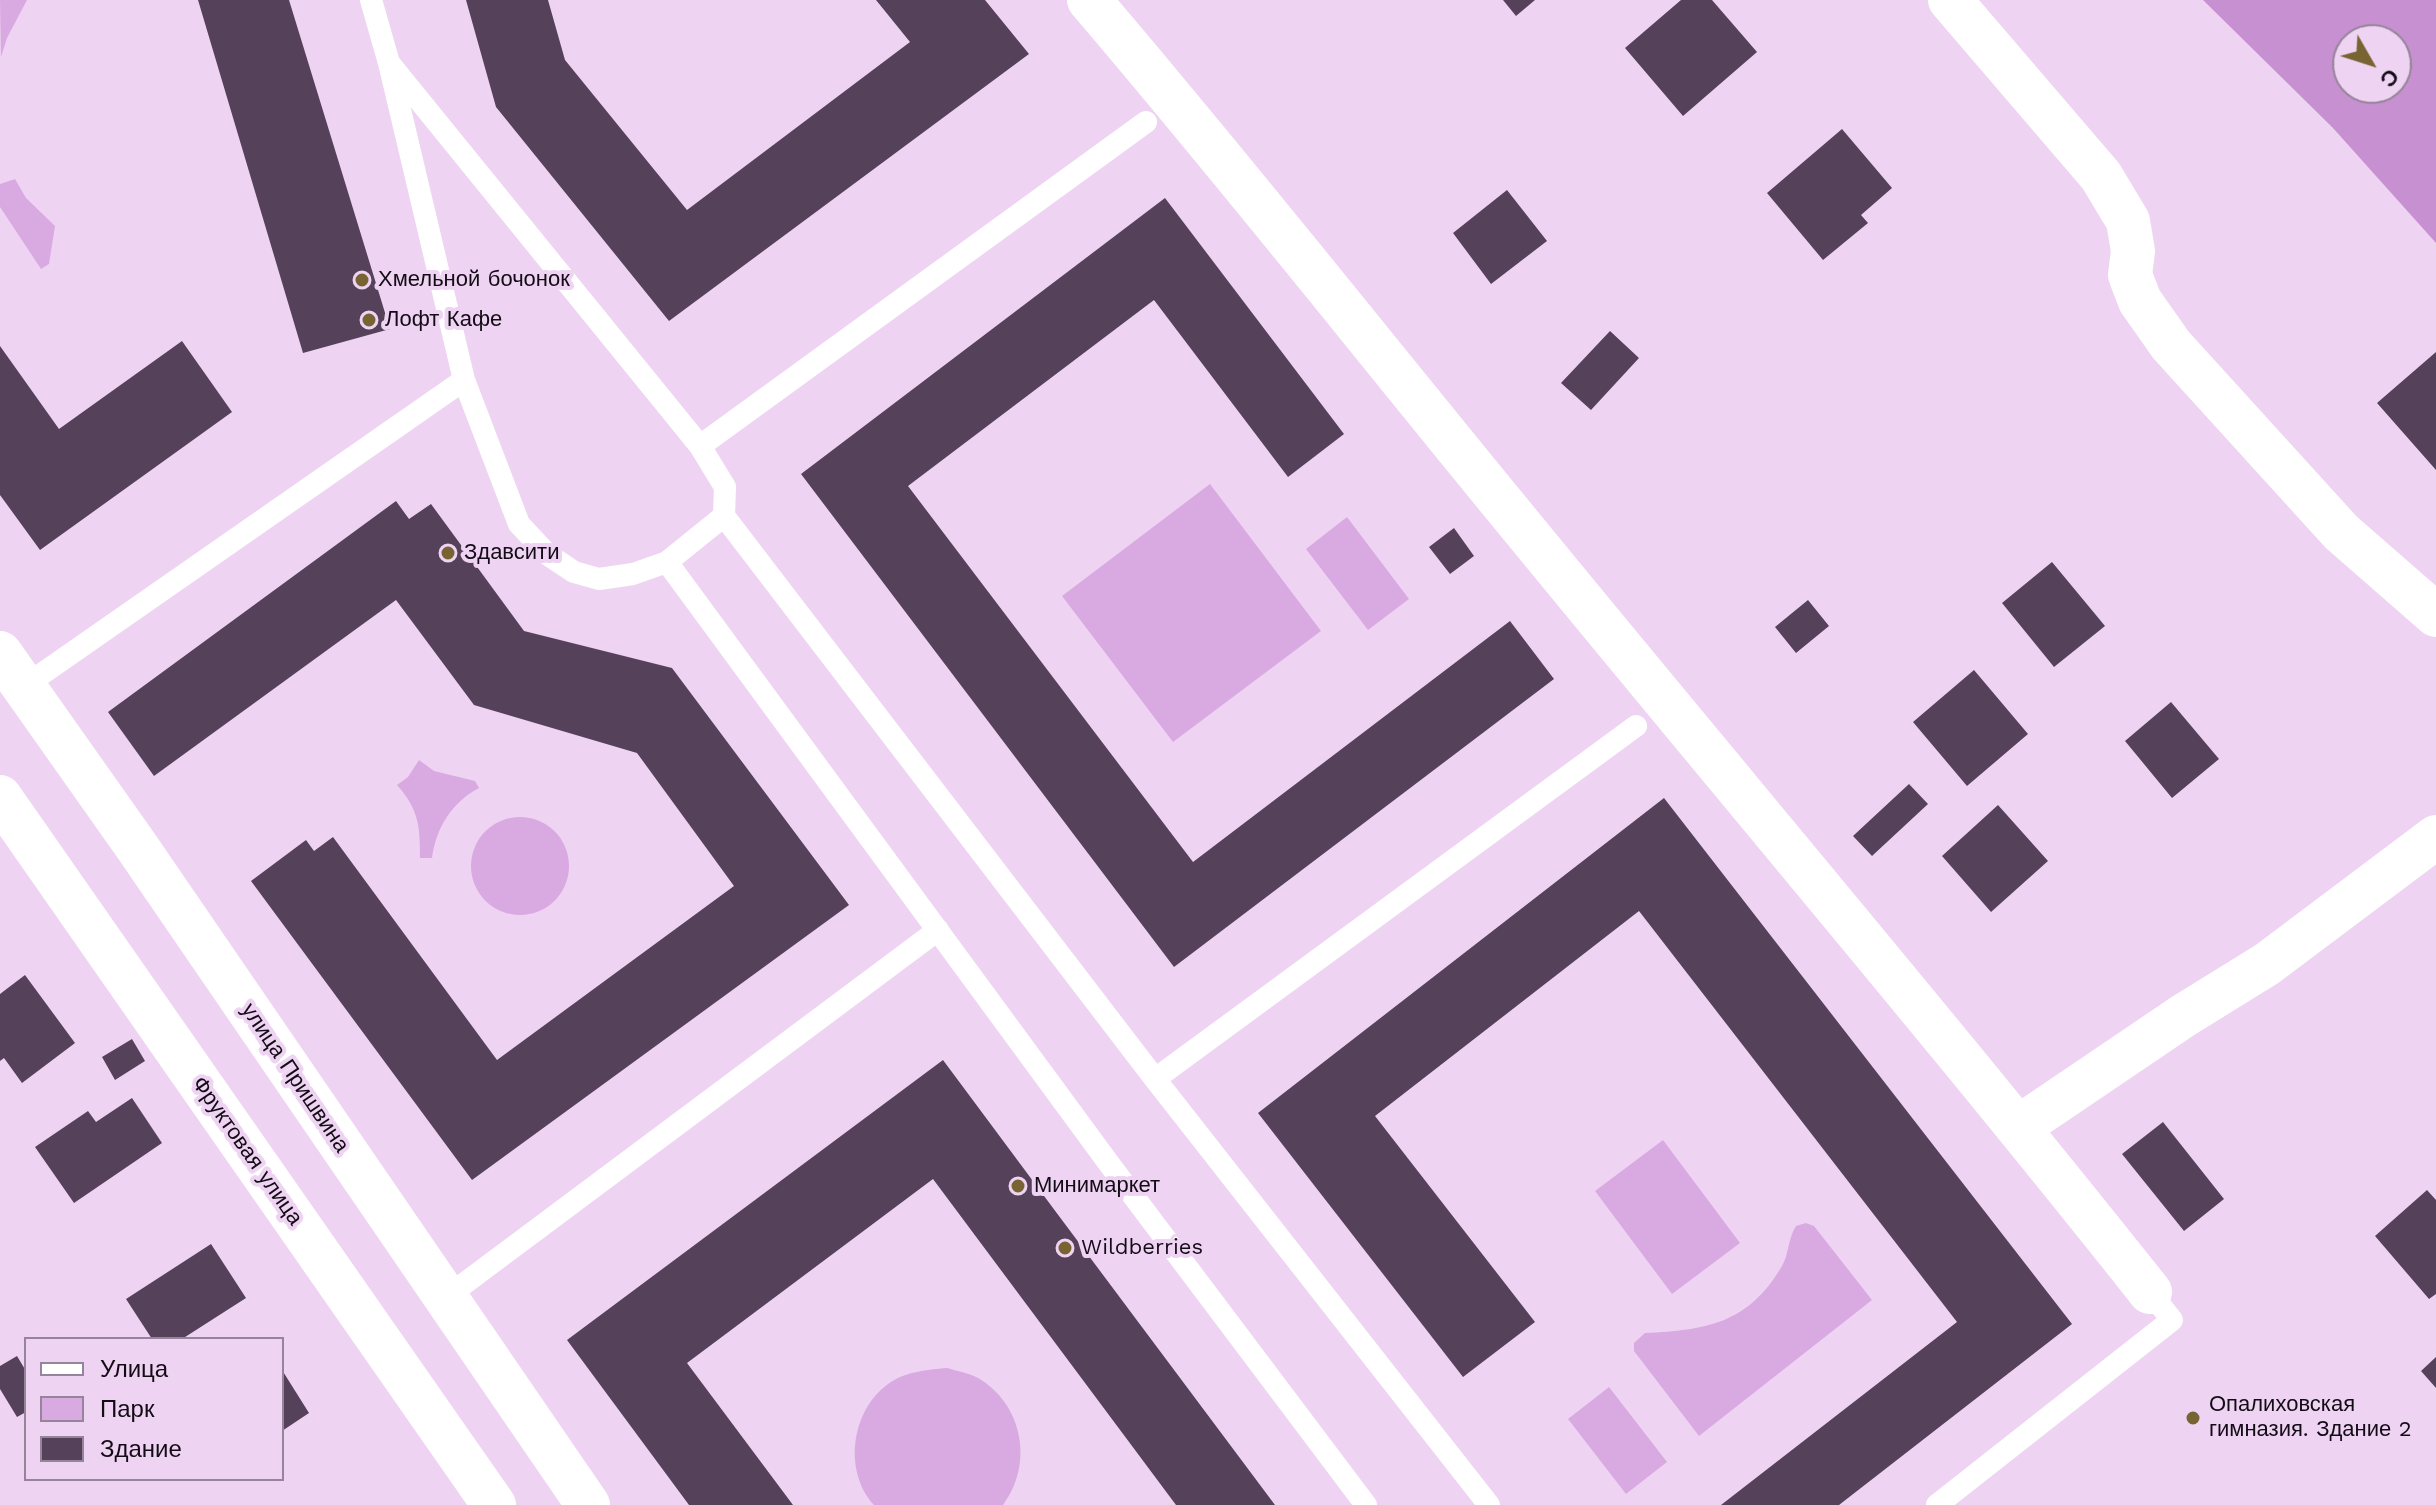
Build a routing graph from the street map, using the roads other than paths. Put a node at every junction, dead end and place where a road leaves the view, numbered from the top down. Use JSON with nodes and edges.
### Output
{"nodes":[{"id":1,"x":371,"y":0,"type":"edge"},
{"id":2,"x":1089,"y":0,"type":"edge"},
{"id":3,"x":1950,"y":0,"type":"edge"},
{"id":4,"x":389,"y":63,"type":"junction"},
{"id":5,"x":1146,"y":122,"type":"dead end"},
{"id":6,"x":464,"y":380,"type":"junction"},
{"id":7,"x":700,"y":446,"type":"junction"},
{"id":8,"x":724,"y":516,"type":"junction"},
{"id":9,"x":667,"y":562,"type":"junction"},
{"id":10,"x":2436,"y":615,"type":"edge"},
{"id":11,"x":12,"y":670,"type":"edge"},
{"id":12,"x":1636,"y":726,"type":"dead end"},
{"id":13,"x":0,"y":797,"type":"edge"},
{"id":14,"x":2436,"y":837,"type":"edge"},
{"id":15,"x":938,"y":930,"type":"junction"},
{"id":16,"x":1155,"y":1079,"type":"junction"},
{"id":17,"x":2019,"y":1127,"type":"junction"},
{"id":18,"x":2150,"y":1292,"type":"joint"},
{"id":19,"x":445,"y":1298,"type":"junction"},
{"id":20,"x":494,"y":1505,"type":"edge"},
{"id":21,"x":588,"y":1505,"type":"edge"},
{"id":22,"x":1366,"y":1505,"type":"edge"},
{"id":23,"x":1489,"y":1505,"type":"edge"},
{"id":24,"x":1937,"y":1505,"type":"edge"}],
"edges":[{"from":1,"to":4,"type":"lane"},
{"from":2,"to":17,"type":"street"},
{"from":3,"to":10,"type":"street"},
{"from":4,"to":6,"type":"lane"},
{"from":4,"to":7,"type":"lane"},
{"from":5,"to":7,"type":"lane"},
{"from":6,"to":9,"type":"lane"},
{"from":6,"to":11,"type":"lane"},
{"from":7,"to":8,"type":"lane"},
{"from":8,"to":9,"type":"lane"},
{"from":8,"to":16,"type":"lane"},
{"from":9,"to":15,"type":"lane"},
{"from":11,"to":19,"type":"street","name":"улица Пришвина"},
{"from":12,"to":16,"type":"lane"},
{"from":13,"to":20,"type":"street","name":"Фруктовая улица"},
{"from":14,"to":17,"type":"street"},
{"from":15,"to":19,"type":"lane"},
{"from":15,"to":22,"type":"lane"},
{"from":16,"to":23,"type":"lane"},
{"from":17,"to":18,"type":"street"},
{"from":18,"to":24,"type":"lane"},
{"from":19,"to":21,"type":"street","name":"улица Пришвина"}]}
